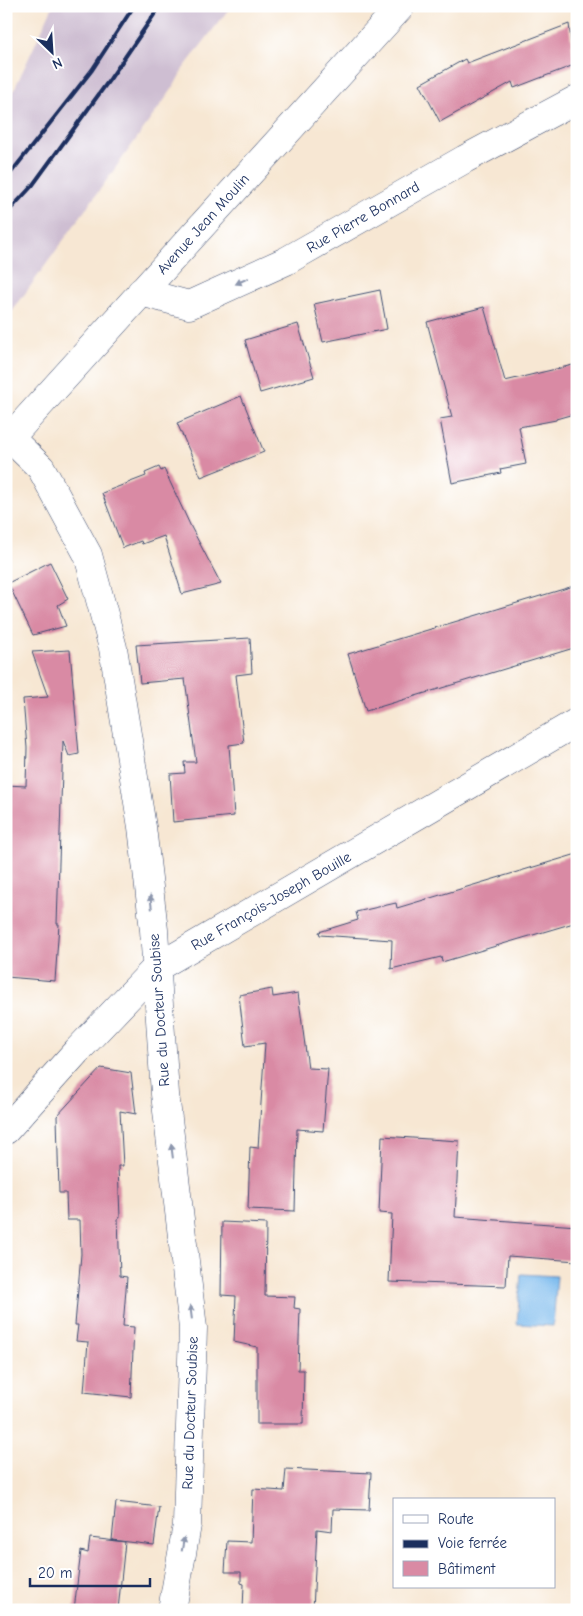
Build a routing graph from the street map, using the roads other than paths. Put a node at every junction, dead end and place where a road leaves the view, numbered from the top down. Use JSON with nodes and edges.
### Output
{"nodes":[{"id":1,"x":401,"y":6,"type":"edge"},
{"id":2,"x":577,"y":99,"type":"edge"},
{"id":3,"x":141,"y":292,"type":"junction"},
{"id":4,"x":8,"y":440,"type":"edge"},
{"id":5,"x":577,"y":722,"type":"edge"},
{"id":6,"x":156,"y":968,"type":"junction"},
{"id":7,"x":6,"y":1130,"type":"edge"},
{"id":8,"x":172,"y":1610,"type":"edge"}],
"edges":[{"from":1,"to":3,"type":"street","name":"Avenue Jean Moulin"},
{"from":2,"to":3,"type":"street","name":"Rue Pierre Bonnard","one_way":true},
{"from":3,"to":4,"type":"street","name":"Avenue Jean Moulin"},
{"from":6,"to":4,"type":"street","name":"Rue du Docteur Soubise","one_way":true},
{"from":5,"to":6,"type":"street","name":"Rue François-Joseph Bouille"},
{"from":6,"to":7,"type":"street","name":"Rue François-Joseph Bouille"},
{"from":8,"to":6,"type":"street","name":"Rue du Docteur Soubise","one_way":true}]}
